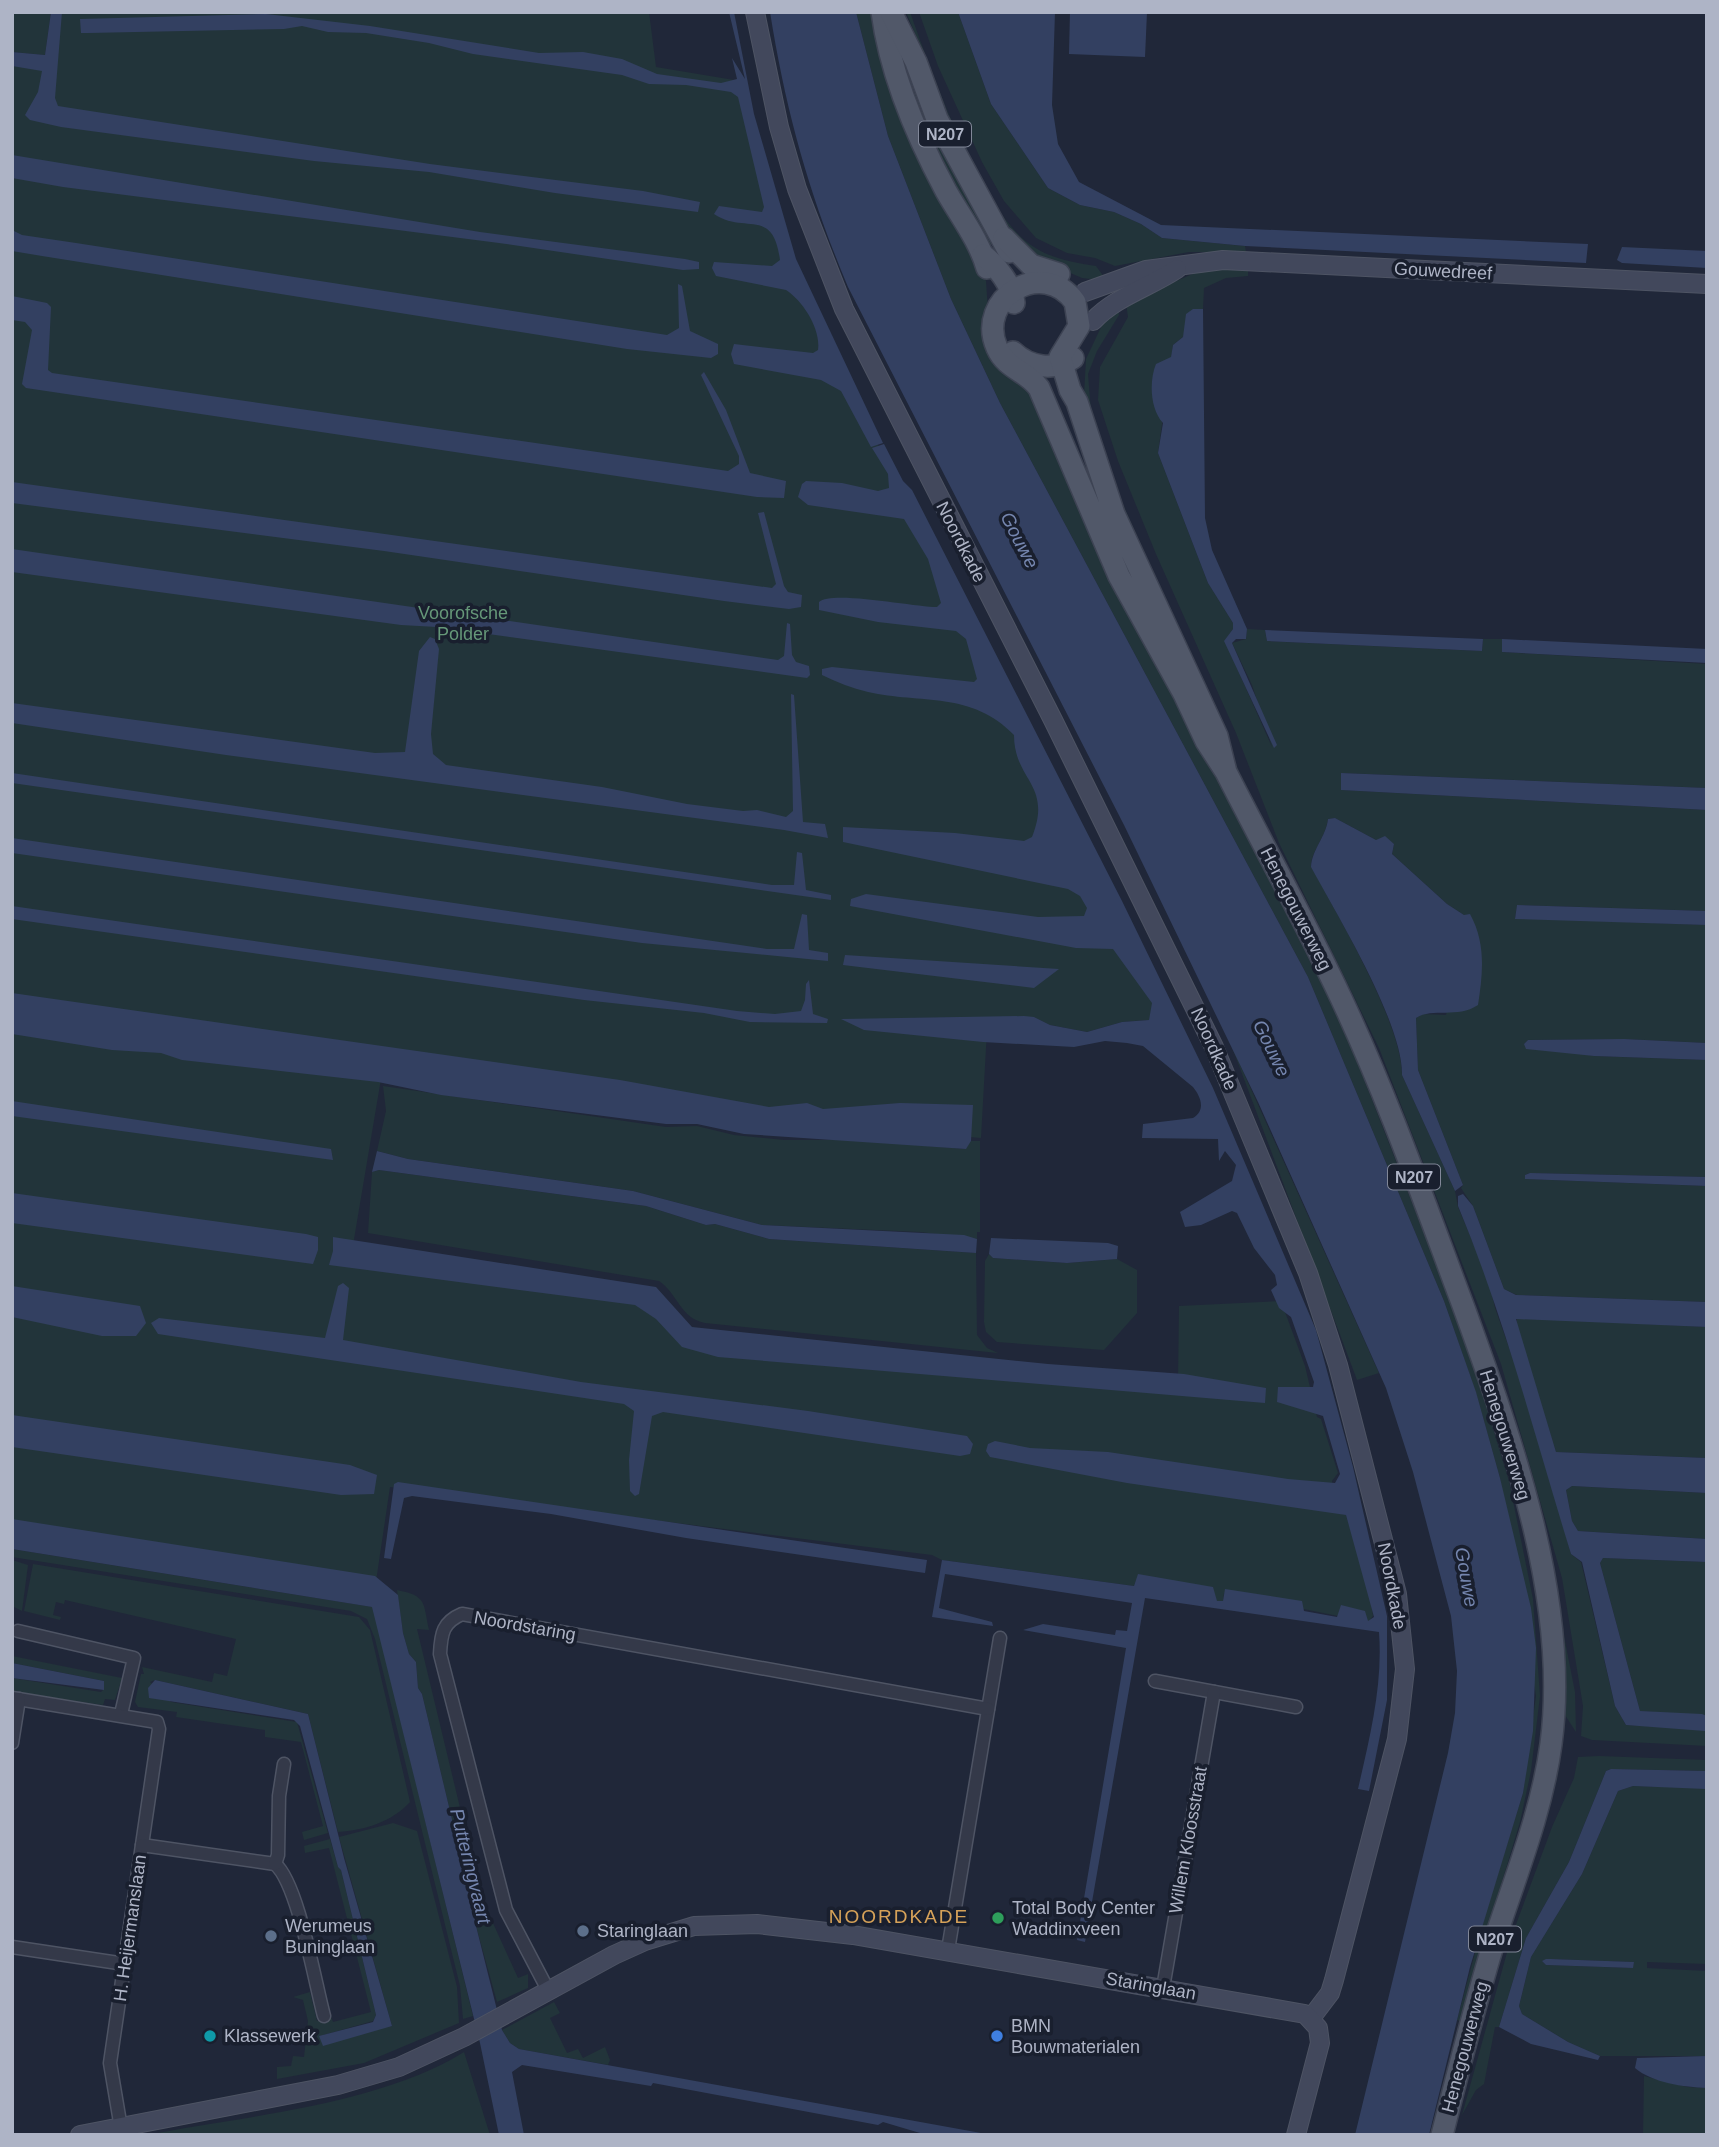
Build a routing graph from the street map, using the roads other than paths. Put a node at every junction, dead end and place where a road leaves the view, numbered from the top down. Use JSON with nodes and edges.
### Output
{"nodes":[{"id":1,"x":755,"y":12,"type":"edge"},
{"id":2,"x":882,"y":12,"type":"edge"},
{"id":3,"x":891,"y":12,"type":"edge"},
{"id":4,"x":1004,"y":238,"type":"junction"},
{"id":5,"x":1180,"y":267,"type":"junction"},
{"id":6,"x":1035,"y":282,"type":"junction"},
{"id":7,"x":1707,"y":284,"type":"edge"},
{"id":8,"x":1077,"y":294,"type":"junction"},
{"id":9,"x":1005,"y":296,"type":"junction"},
{"id":10,"x":1093,"y":321,"type":"junction"},
{"id":11,"x":1069,"y":360,"type":"junction"},
{"id":12,"x":1033,"y":371,"type":"junction"},
{"id":13,"x":1226,"y":772,"type":"junction"},
{"id":14,"x":18,"y":1631,"type":"dead end"},
{"id":15,"x":1000,"y":1638,"type":"dead end"},
{"id":16,"x":1155,"y":1681,"type":"dead end"},
{"id":17,"x":1214,"y":1692,"type":"junction"},
{"id":18,"x":16,"y":1698,"type":"edge"},
{"id":19,"x":1296,"y":1707,"type":"dead end"},
{"id":20,"x":988,"y":1709,"type":"junction"},
{"id":21,"x":121,"y":1714,"type":"junction"},
{"id":22,"x":12,"y":1743,"type":"edge"},
{"id":23,"x":284,"y":1764,"type":"dead end"},
{"id":24,"x":142,"y":1845,"type":"junction"},
{"id":25,"x":275,"y":1864,"type":"junction"},
{"id":26,"x":12,"y":1947,"type":"edge"},
{"id":27,"x":948,"y":1950,"type":"junction"},
{"id":28,"x":125,"y":1964,"type":"junction"},
{"id":29,"x":1163,"y":1988,"type":"junction"},
{"id":30,"x":548,"y":1990,"type":"junction"},
{"id":31,"x":324,"y":2016,"type":"dead end"},
{"id":32,"x":1311,"y":2018,"type":"junction"},
{"id":33,"x":121,"y":2131,"type":"edge"},
{"id":34,"x":80,"y":2135,"type":"edge"},
{"id":35,"x":1296,"y":2135,"type":"edge"},
{"id":36,"x":1443,"y":2135,"type":"edge"}],
"edges":[{"from":1,"to":32,"type":"street","name":"Noordkade"},
{"from":2,"to":9,"type":"main road","number":"N207"},
{"from":3,"to":4,"type":"main road","number":"N207"},
{"from":4,"to":6,"type":"main road","number":"N207"},
{"from":4,"to":8,"type":"main road","number":"N207"},
{"from":5,"to":7,"type":"street","name":"Gouwedreef"},
{"from":5,"to":8,"type":"street","name":"Gouwedreef"},
{"from":5,"to":10,"type":"street","name":"Gouwedreef"},
{"from":6,"to":8,"type":"main road","number":"N207"},
{"from":6,"to":9,"type":"main road"},
{"from":8,"to":10,"type":"main road"},
{"from":8,"to":11,"type":"main road"},
{"from":9,"to":12,"type":"main road","number":"N207"},
{"from":10,"to":11,"type":"main road"},
{"from":11,"to":12,"type":"main road"},
{"from":11,"to":13,"type":"main road","name":"Henegouwerweg","number":"N207"},
{"from":12,"to":13,"type":"main road","name":"Henegouwerweg","number":"N207"},
{"from":13,"to":36,"type":"main road","name":"Henegouwerweg","number":"N207"},
{"from":14,"to":21,"type":"street"},
{"from":15,"to":20,"type":"street"},
{"from":16,"to":17,"type":"street"},
{"from":17,"to":19,"type":"street"},
{"from":17,"to":29,"type":"street","name":"Willem Kloosstraat"},
{"from":18,"to":21,"type":"street"},
{"from":18,"to":22,"type":"street"},
{"from":20,"to":27,"type":"street"},
{"from":20,"to":30,"type":"street","name":"Noordstaring"},
{"from":21,"to":24,"type":"street","name":"H. Heijermanslaan"},
{"from":23,"to":25,"type":"street"},
{"from":24,"to":25,"type":"street"},
{"from":24,"to":28,"type":"street","name":"H. Heijermanslaan"},
{"from":25,"to":31,"type":"street"},
{"from":26,"to":28,"type":"street"},
{"from":27,"to":29,"type":"street","name":"Staringlaan"},
{"from":27,"to":30,"type":"street","name":"Staringlaan"},
{"from":28,"to":33,"type":"street","name":"H. Heijermanslaan"},
{"from":29,"to":32,"type":"street","name":"Staringlaan"},
{"from":30,"to":33,"type":"street","name":"Staringlaan"},
{"from":32,"to":35,"type":"street"},
{"from":33,"to":34,"type":"street","name":"Staringlaan"}]}
